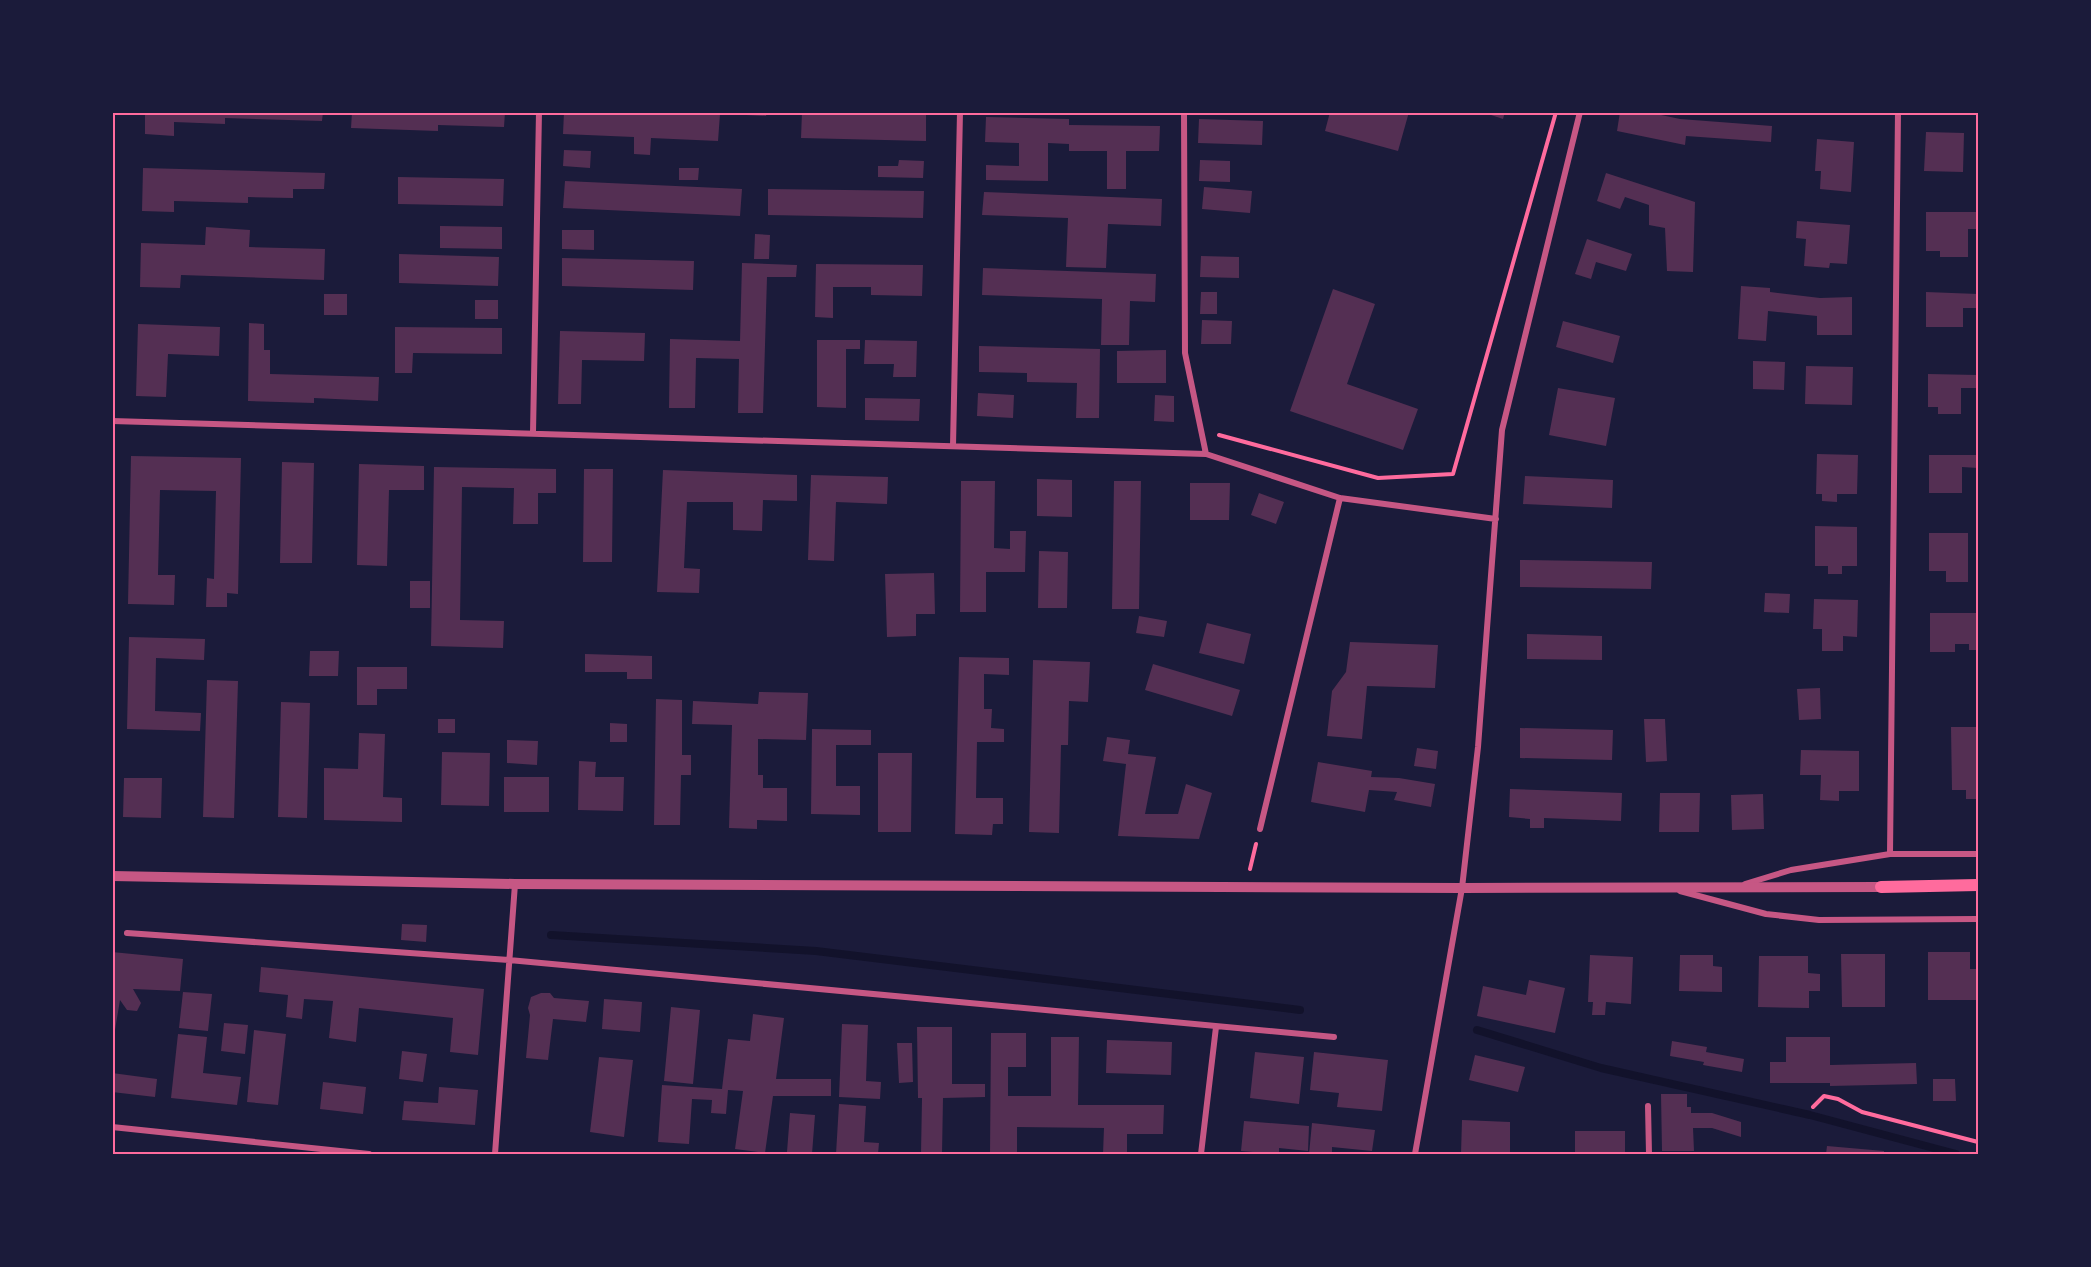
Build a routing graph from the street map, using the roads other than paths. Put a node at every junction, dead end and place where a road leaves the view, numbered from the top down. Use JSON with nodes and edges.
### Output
{"nodes":[{"id":1,"x":539,"y":112,"type":"edge"},
{"id":2,"x":960,"y":112,"type":"edge"},
{"id":3,"x":1184,"y":112,"type":"edge"},
{"id":4,"x":1580,"y":112,"type":"edge"},
{"id":5,"x":1898,"y":112,"type":"edge"},
{"id":6,"x":112,"y":421,"type":"edge"},
{"id":7,"x":533,"y":433,"type":"junction"},
{"id":8,"x":953,"y":446,"type":"junction"},
{"id":9,"x":1206,"y":454,"type":"junction"},
{"id":10,"x":1340,"y":498,"type":"junction"},
{"id":11,"x":1496,"y":519,"type":"junction"},
{"id":12,"x":1260,"y":829,"type":"road end"},
{"id":13,"x":1890,"y":854,"type":"junction"},
{"id":14,"x":1978,"y":854,"type":"edge"},
{"id":15,"x":112,"y":876,"type":"edge"},
{"id":16,"x":514,"y":884,"type":"junction"},
{"id":17,"x":1978,"y":885,"type":"edge"},
{"id":18,"x":1738,"y":886,"type":"junction"},
{"id":19,"x":1881,"y":886,"type":"joint"},
{"id":20,"x":1668,"y":887,"type":"junction"},
{"id":21,"x":1462,"y":888,"type":"junction"},
{"id":22,"x":1978,"y":919,"type":"edge"},
{"id":23,"x":128,"y":933,"type":"dead end"},
{"id":24,"x":509,"y":960,"type":"junction"},
{"id":25,"x":1216,"y":1027,"type":"junction"},
{"id":26,"x":1334,"y":1037,"type":"dead end"},
{"id":27,"x":1648,"y":1106,"type":"dead end"},
{"id":28,"x":112,"y":1127,"type":"edge"},
{"id":29,"x":369,"y":1155,"type":"edge"},
{"id":30,"x":495,"y":1155,"type":"edge"},
{"id":31,"x":1201,"y":1155,"type":"edge"},
{"id":32,"x":1415,"y":1155,"type":"edge"},
{"id":33,"x":1649,"y":1155,"type":"edge"}],
"edges":[{"from":1,"to":7,"type":"street"},
{"from":2,"to":8,"type":"street"},
{"from":3,"to":9,"type":"street"},
{"from":4,"to":11,"type":"street"},
{"from":5,"to":13,"type":"street"},
{"from":6,"to":7,"type":"street"},
{"from":7,"to":8,"type":"street"},
{"from":8,"to":9,"type":"street"},
{"from":9,"to":10,"type":"street"},
{"from":10,"to":11,"type":"street"},
{"from":10,"to":12,"type":"street"},
{"from":11,"to":21,"type":"street"},
{"from":13,"to":14,"type":"street"},
{"from":13,"to":18,"type":"street"},
{"from":15,"to":16,"type":"street"},
{"from":16,"to":21,"type":"street"},
{"from":16,"to":24,"type":"street"},
{"from":17,"to":19,"type":"main road"},
{"from":18,"to":19,"type":"street"},
{"from":18,"to":20,"type":"street"},
{"from":20,"to":21,"type":"street"},
{"from":20,"to":22,"type":"street"},
{"from":21,"to":32,"type":"street"},
{"from":23,"to":24,"type":"street"},
{"from":24,"to":25,"type":"street"},
{"from":24,"to":30,"type":"street"},
{"from":25,"to":26,"type":"street"},
{"from":25,"to":31,"type":"street"},
{"from":27,"to":33,"type":"street"},
{"from":28,"to":29,"type":"street"}]}
